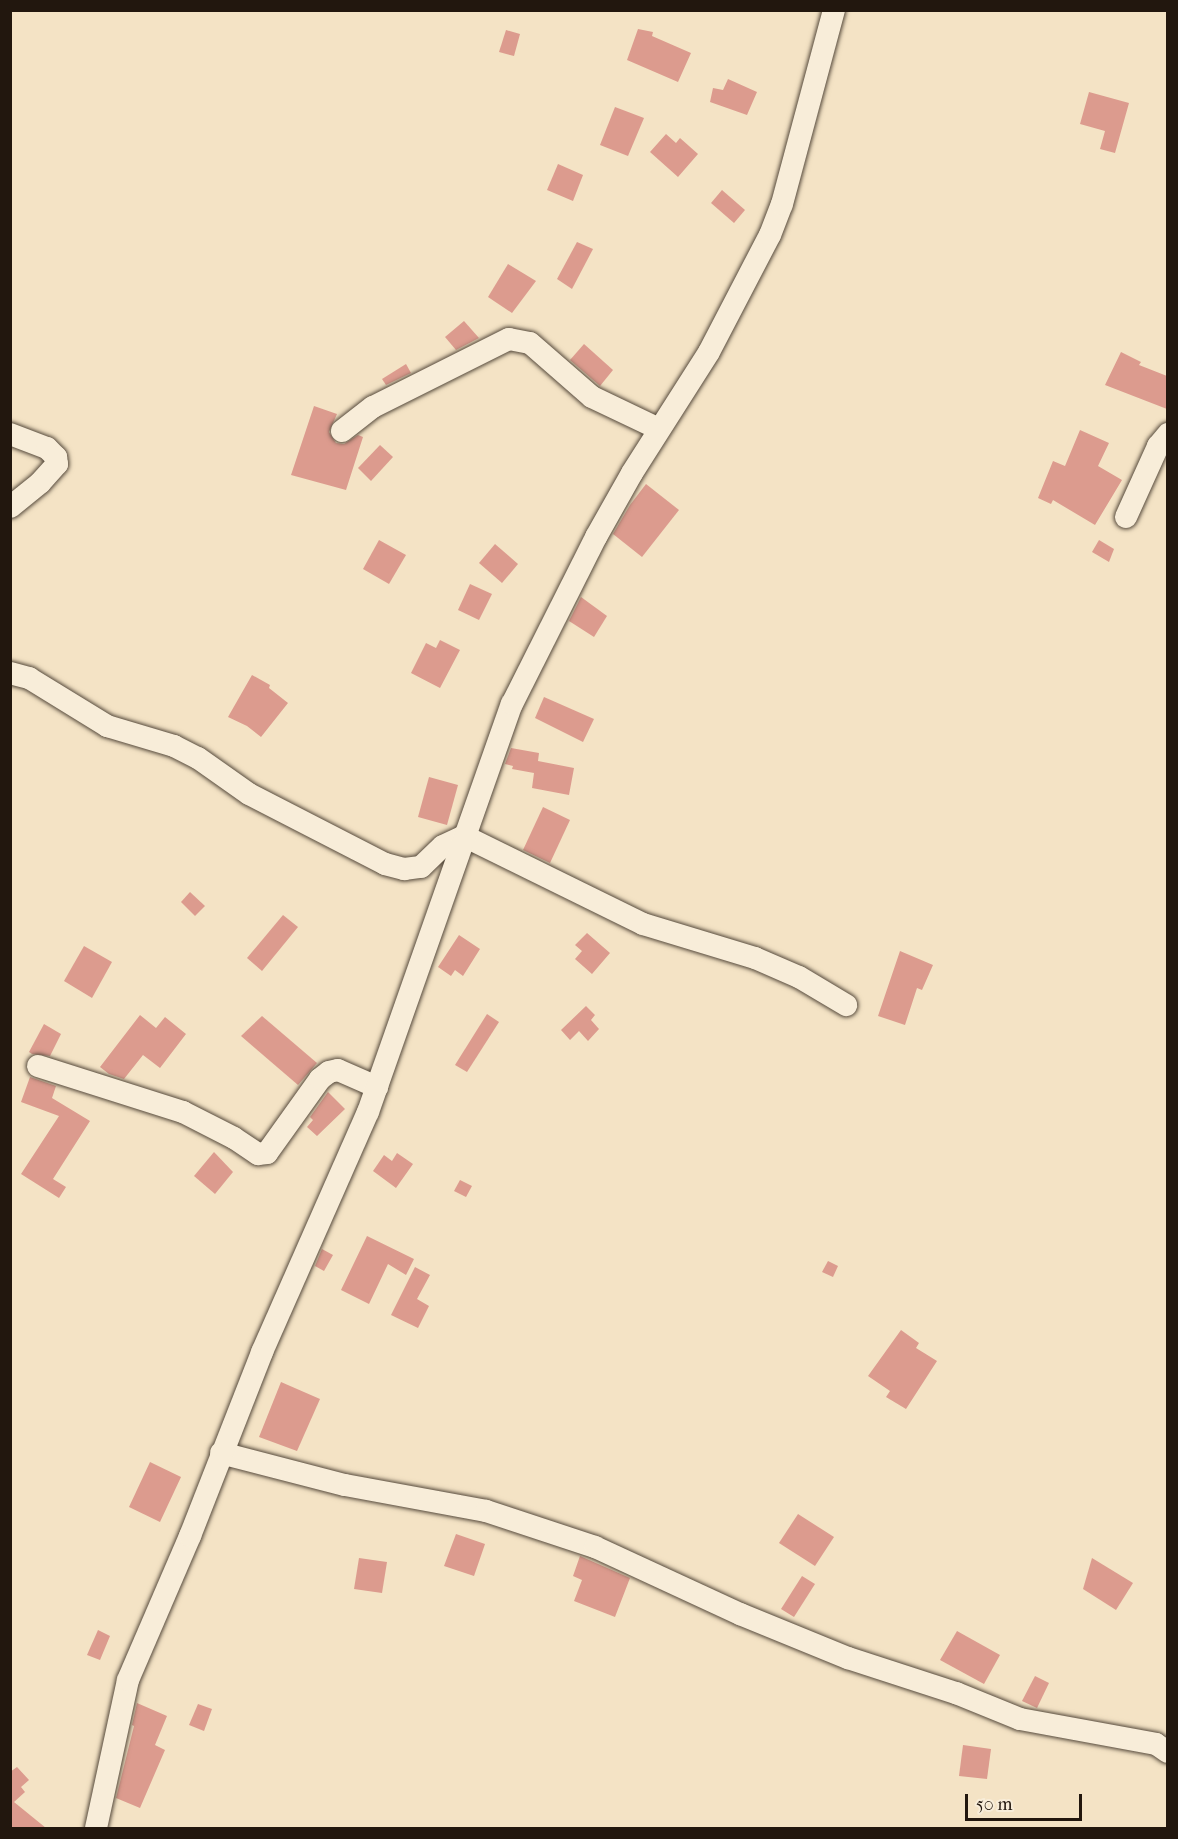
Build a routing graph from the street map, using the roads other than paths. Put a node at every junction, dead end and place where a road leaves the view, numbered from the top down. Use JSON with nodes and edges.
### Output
{"nodes":[{"id":1,"x":834,"y":10,"type":"edge"},
{"id":2,"x":660,"y":429,"type":"junction"},
{"id":3,"x":342,"y":431,"type":"dead end"},
{"id":4,"x":10,"y":434,"type":"edge"},
{"id":5,"x":1167,"y":434,"type":"edge"},
{"id":6,"x":10,"y":507,"type":"edge"},
{"id":7,"x":1126,"y":517,"type":"dead end"},
{"id":8,"x":10,"y":673,"type":"edge"},
{"id":9,"x":464,"y":836,"type":"junction"},
{"id":10,"x":846,"y":1005,"type":"dead end"},
{"id":11,"x":38,"y":1066,"type":"dead end"},
{"id":12,"x":377,"y":1087,"type":"junction"},
{"id":13,"x":221,"y":1453,"type":"junction"},
{"id":14,"x":1167,"y":1752,"type":"edge"},
{"id":15,"x":96,"y":1828,"type":"edge"}],
"edges":[{"from":1,"to":2,"type":"street"},
{"from":2,"to":3,"type":"street"},
{"from":2,"to":9,"type":"street"},
{"from":4,"to":6,"type":"street"},
{"from":5,"to":7,"type":"street"},
{"from":8,"to":9,"type":"street"},
{"from":9,"to":10,"type":"street"},
{"from":9,"to":12,"type":"street"},
{"from":11,"to":12,"type":"street"},
{"from":12,"to":13,"type":"street"},
{"from":13,"to":14,"type":"street"},
{"from":13,"to":15,"type":"street"}]}
